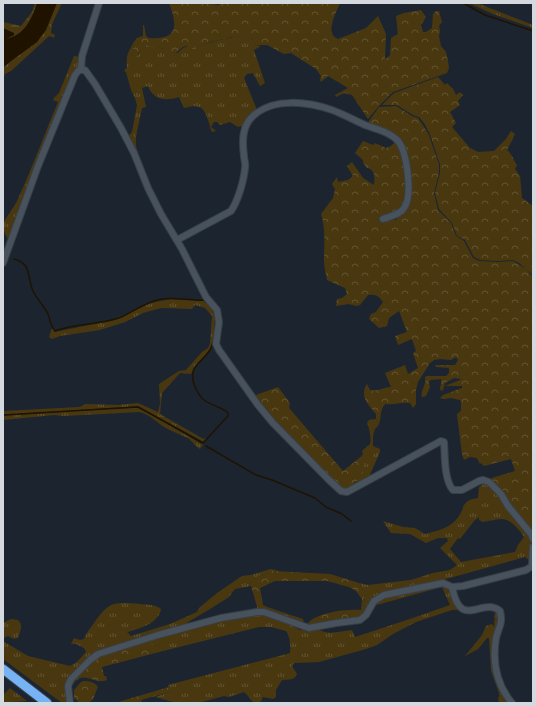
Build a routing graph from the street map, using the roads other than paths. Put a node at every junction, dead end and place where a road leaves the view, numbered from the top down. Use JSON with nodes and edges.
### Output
{"nodes":[{"id":1,"x":99,"y":3,"type":"edge"},
{"id":2,"x":81,"y":69,"type":"junction"},
{"id":3,"x":383,"y":219,"type":"dead end"},
{"id":4,"x":177,"y":240,"type":"junction"},
{"id":5,"x":3,"y":263,"type":"edge"},
{"id":6,"x":533,"y":539,"type":"edge"},
{"id":7,"x":533,"y":547,"type":"edge"},
{"id":8,"x":452,"y":587,"type":"junction"},
{"id":9,"x":3,"y":669,"type":"edge"},
{"id":10,"x":47,"y":703,"type":"edge"},
{"id":11,"x":70,"y":703,"type":"edge"},
{"id":12,"x":512,"y":703,"type":"edge"}],
"edges":[{"from":1,"to":2,"type":"street"},
{"from":2,"to":4,"type":"street"},
{"from":2,"to":5,"type":"street"},
{"from":3,"to":4,"type":"street"},
{"from":4,"to":6,"type":"street"},
{"from":7,"to":8,"type":"street"},
{"from":8,"to":11,"type":"street"},
{"from":8,"to":12,"type":"street"},
{"from":9,"to":10,"type":"highway"}]}
